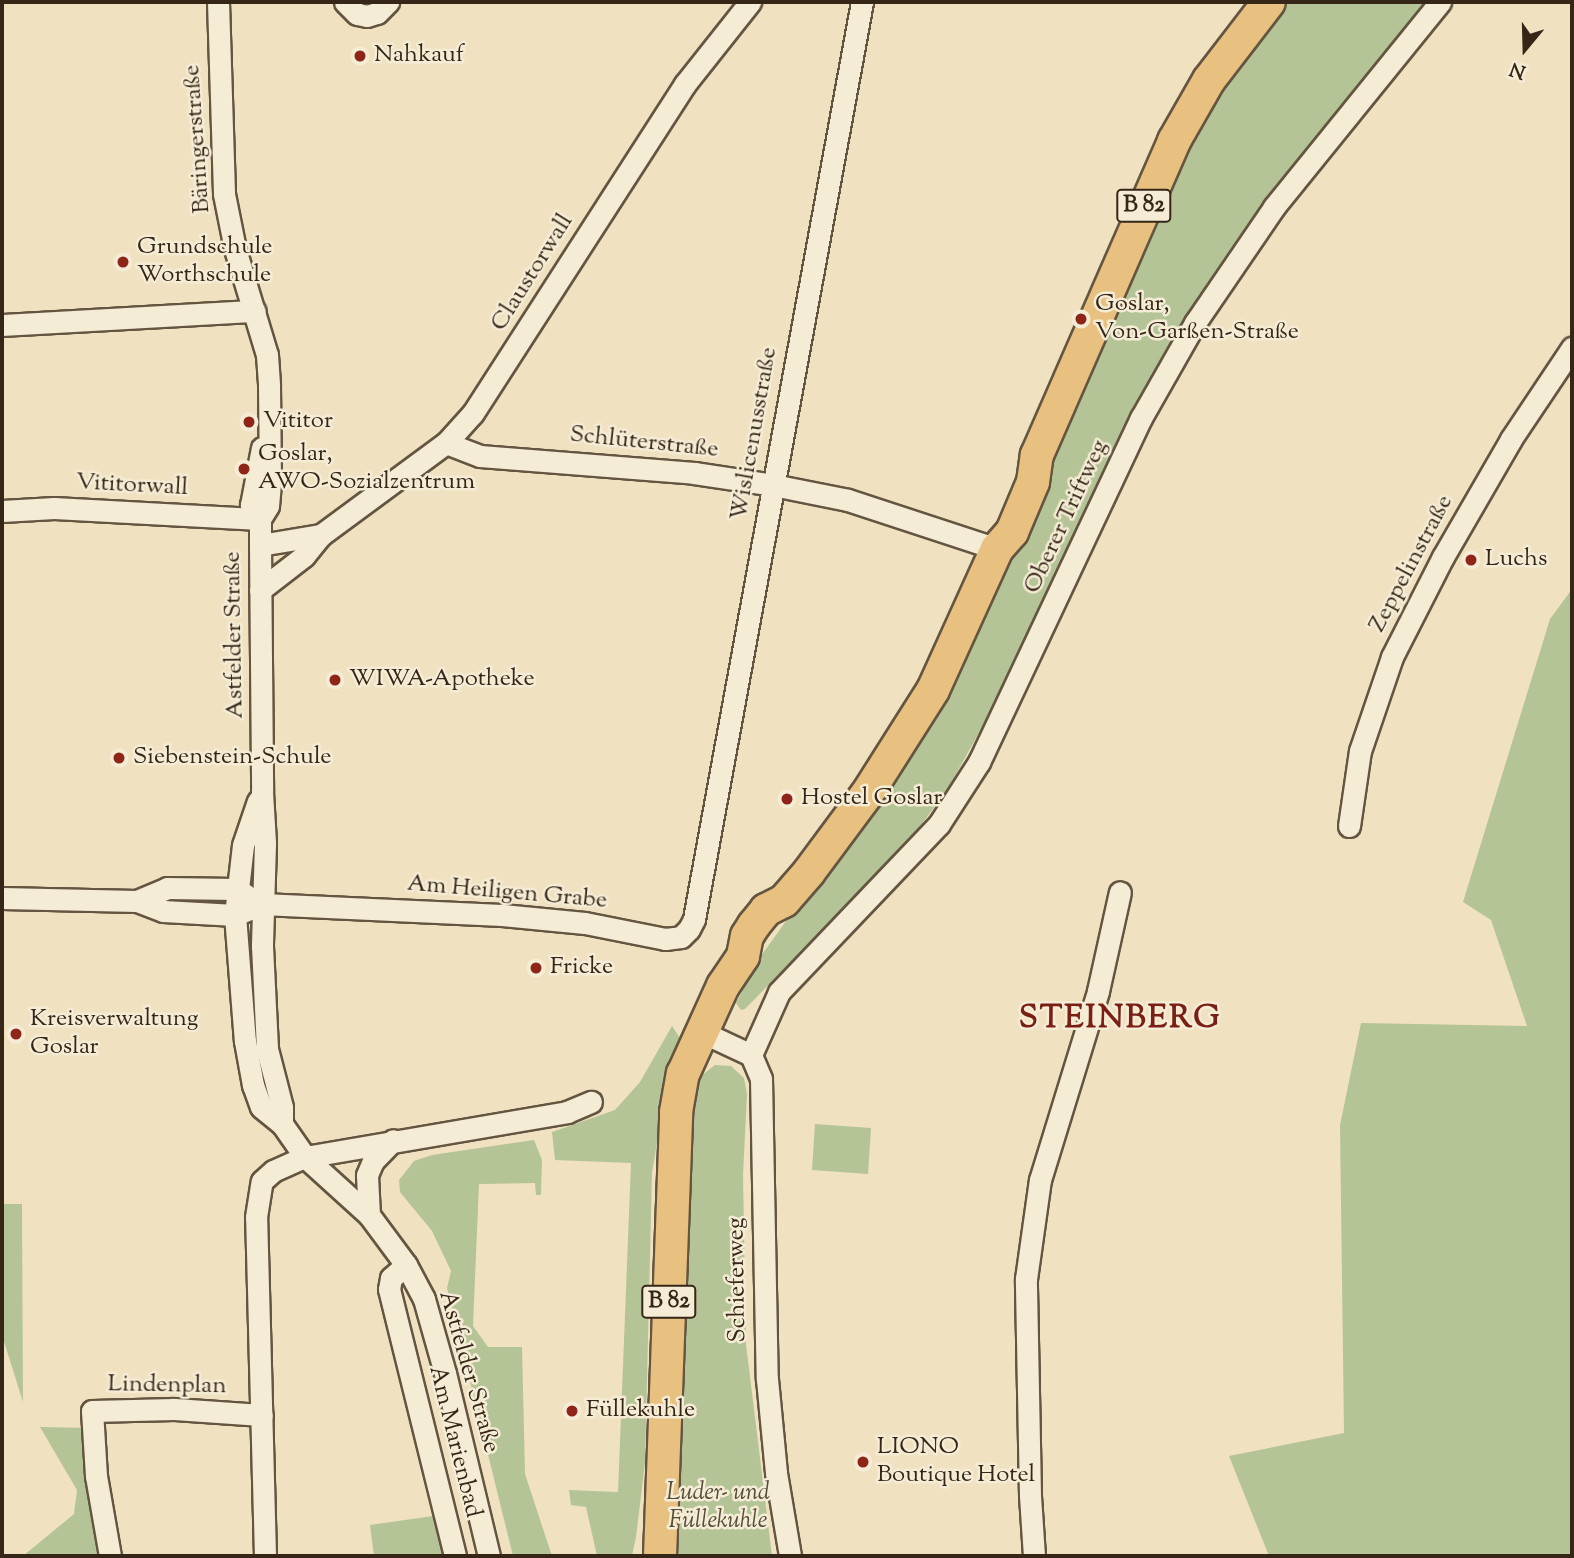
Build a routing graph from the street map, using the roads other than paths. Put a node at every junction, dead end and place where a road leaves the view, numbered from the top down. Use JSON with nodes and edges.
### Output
{"nodes":[{"id":1,"x":218,"y":2,"type":"edge"},
{"id":2,"x":345,"y":2,"type":"edge"},
{"id":3,"x":388,"y":2,"type":"edge"},
{"id":4,"x":750,"y":2,"type":"edge"},
{"id":5,"x":862,"y":2,"type":"edge"},
{"id":6,"x":1269,"y":2,"type":"edge"},
{"id":7,"x":1440,"y":2,"type":"edge"},
{"id":8,"x":255,"y":311,"type":"junction"},
{"id":9,"x":2,"y":325,"type":"edge"},
{"id":10,"x":1572,"y":348,"type":"edge"},
{"id":11,"x":446,"y":443,"type":"junction"},
{"id":12,"x":773,"y":485,"type":"junction"},
{"id":13,"x":2,"y":511,"type":"edge"},
{"id":14,"x":260,"y":519,"type":"junction"},
{"id":15,"x":321,"y":535,"type":"junction"},
{"id":16,"x":260,"y":545,"type":"junction"},
{"id":17,"x":997,"y":549,"type":"junction"},
{"id":18,"x":260,"y":590,"type":"junction"},
{"id":19,"x":261,"y":792,"type":"junction"},
{"id":20,"x":1349,"y":826,"type":"dead end"},
{"id":21,"x":701,"y":877,"type":"joint"},
{"id":22,"x":236,"y":889,"type":"junction"},
{"id":23,"x":1119,"y":892,"type":"dead end"},
{"id":24,"x":2,"y":898,"type":"edge"},
{"id":25,"x":137,"y":901,"type":"junction"},
{"id":26,"x":262,"y":904,"type":"junction"},
{"id":27,"x":236,"y":915,"type":"junction"},
{"id":28,"x":704,"y":1033,"type":"junction"},
{"id":29,"x":751,"y":1055,"type":"junction"},
{"id":30,"x":591,"y":1102,"type":"dead end"},
{"id":31,"x":282,"y":1124,"type":"junction"},
{"id":32,"x":393,"y":1140,"type":"junction"},
{"id":33,"x":305,"y":1157,"type":"junction"},
{"id":34,"x":369,"y":1215,"type":"junction"},
{"id":35,"x":407,"y":1265,"type":"junction"},
{"id":36,"x":262,"y":1415,"type":"junction"},
{"id":37,"x":110,"y":1556,"type":"edge"},
{"id":38,"x":265,"y":1556,"type":"edge"},
{"id":39,"x":455,"y":1556,"type":"edge"},
{"id":40,"x":489,"y":1556,"type":"edge"},
{"id":41,"x":660,"y":1556,"type":"edge"},
{"id":42,"x":790,"y":1556,"type":"edge"},
{"id":43,"x":1034,"y":1556,"type":"edge"}],
"edges":[{"from":1,"to":8,"type":"street","name":"Bäringerstraße"},
{"from":2,"to":3,"type":"street"},
{"from":4,"to":11,"type":"street","name":"Claustorwall"},
{"from":5,"to":12,"type":"street","name":"Wislicenusstraße"},
{"from":6,"to":17,"type":"main road","number":"B 82"},
{"from":7,"to":29,"type":"street","name":"Oberer Triftweg"},
{"from":8,"to":9,"type":"street"},
{"from":8,"to":14,"type":"street","name":"Bäringerstraße"},
{"from":10,"to":20,"type":"street","name":"Zeppelinstraße"},
{"from":11,"to":12,"type":"street","name":"Schlüterstraße"},
{"from":11,"to":15,"type":"street","name":"Claustorwall"},
{"from":12,"to":17,"type":"street","name":"Schlüterstraße"},
{"from":12,"to":21,"type":"street","name":"Wislicenusstraße"},
{"from":13,"to":14,"type":"street","name":"Vititorwall"},
{"from":14,"to":16,"type":"street","name":"Astfelder Straße"},
{"from":15,"to":16,"type":"street","name":"Claustorwall"},
{"from":15,"to":18,"type":"street","name":"Claustorwall"},
{"from":16,"to":18,"type":"street","name":"Astfelder Straße"},
{"from":17,"to":28,"type":"main road","number":"B 82"},
{"from":18,"to":19,"type":"street","name":"Astfelder Straße"},
{"from":19,"to":22,"type":"street","name":"Astfelder Straße"},
{"from":19,"to":26,"type":"street","name":"Astfelder Straße"},
{"from":21,"to":26,"type":"street","name":"Am Heiligen Grabe"},
{"from":22,"to":25,"type":"street"},
{"from":22,"to":26,"type":"street","name":"Am Heiligen Grabe"},
{"from":22,"to":27,"type":"street","name":"Astfelder Straße"},
{"from":23,"to":43,"type":"street"},
{"from":24,"to":25,"type":"street"},
{"from":25,"to":27,"type":"street"},
{"from":26,"to":27,"type":"street","name":"Am Heiligen Grabe"},
{"from":26,"to":31,"type":"street","name":"Astfelder Straße"},
{"from":27,"to":31,"type":"street","name":"Astfelder Straße"},
{"from":28,"to":29,"type":"street"},
{"from":28,"to":41,"type":"main road","number":"B 82"},
{"from":29,"to":42,"type":"street","name":"Schieferweg"},
{"from":30,"to":32,"type":"street","name":"Lindenplan"},
{"from":31,"to":33,"type":"street","name":"Astfelder Straße"},
{"from":32,"to":33,"type":"street","name":"Lindenplan"},
{"from":32,"to":34,"type":"street"},
{"from":33,"to":34,"type":"street","name":"Astfelder Straße"},
{"from":33,"to":36,"type":"street","name":"Lindenplan"},
{"from":34,"to":35,"type":"street","name":"Astfelder Straße"},
{"from":35,"to":39,"type":"street","name":"Am Marienbad"},
{"from":35,"to":40,"type":"street","name":"Astfelder Straße"},
{"from":36,"to":37,"type":"street","name":"Lindenplan"},
{"from":36,"to":38,"type":"street","name":"Lindenplan"}]}
